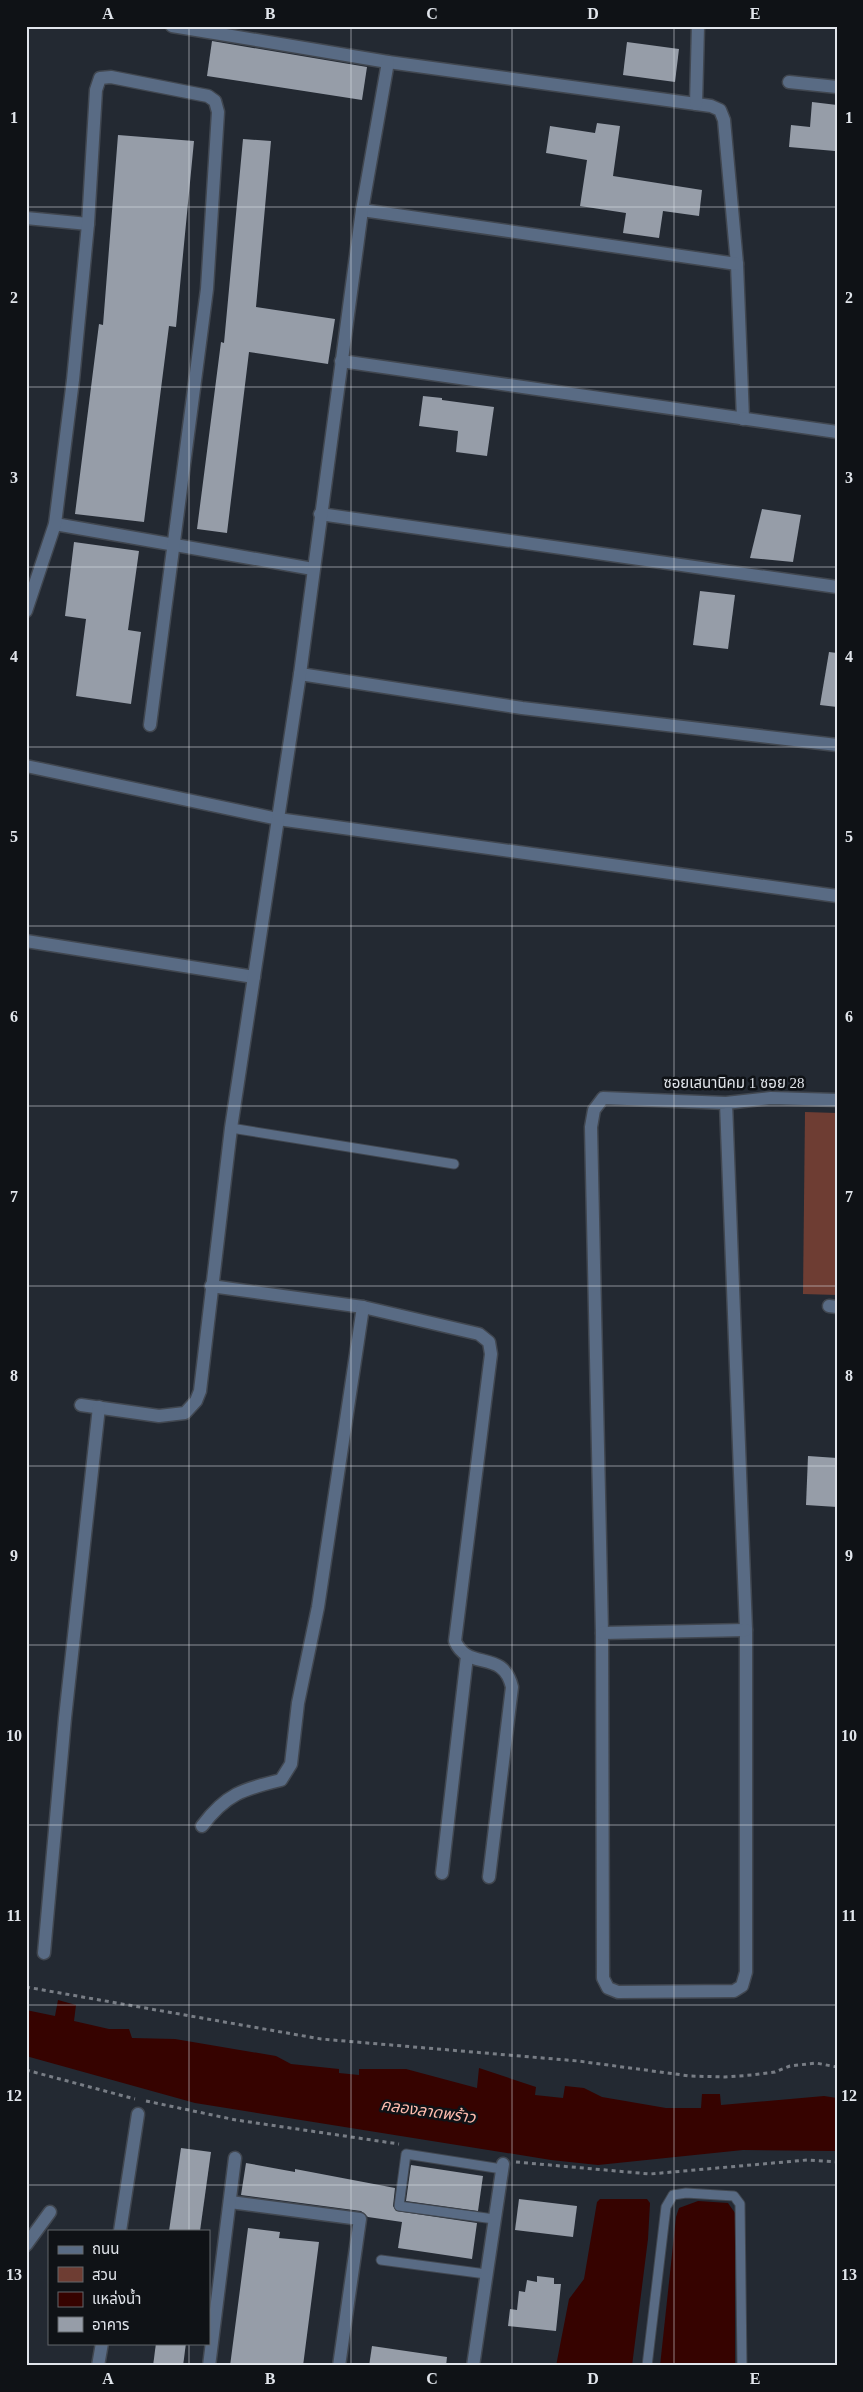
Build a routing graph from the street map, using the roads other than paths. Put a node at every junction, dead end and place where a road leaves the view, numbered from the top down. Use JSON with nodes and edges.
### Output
{"nodes":[{"id":1,"x":172,"y":26,"type":"edge"},
{"id":2,"x":698,"y":26,"type":"edge"},
{"id":3,"x":187,"y":27,"type":"edge"},
{"id":4,"x":388,"y":62,"type":"junction"},
{"id":5,"x":789,"y":82,"type":"dead end"},
{"id":6,"x":837,"y":87,"type":"edge"},
{"id":7,"x":696,"y":104,"type":"junction"},
{"id":8,"x":362,"y":210,"type":"junction"},
{"id":9,"x":26,"y":218,"type":"edge"},
{"id":10,"x":88,"y":224,"type":"junction"},
{"id":11,"x":737,"y":264,"type":"junction"},
{"id":12,"x":341,"y":361,"type":"junction"},
{"id":13,"x":743,"y":419,"type":"junction"},
{"id":14,"x":837,"y":432,"type":"edge"},
{"id":15,"x":320,"y":514,"type":"junction"},
{"id":16,"x":55,"y":524,"type":"junction"},
{"id":17,"x":173,"y":543,"type":"junction"},
{"id":18,"x":313,"y":569,"type":"junction"},
{"id":19,"x":837,"y":587,"type":"edge"},
{"id":20,"x":26,"y":611,"type":"edge"},
{"id":21,"x":300,"y":674,"type":"junction"},
{"id":22,"x":150,"y":725,"type":"dead end"},
{"id":23,"x":837,"y":745,"type":"edge"},
{"id":24,"x":26,"y":766,"type":"edge"},
{"id":25,"x":278,"y":819,"type":"junction"},
{"id":26,"x":837,"y":896,"type":"edge"},
{"id":27,"x":26,"y":941,"type":"edge"},
{"id":28,"x":254,"y":977,"type":"junction"},
{"id":29,"x":837,"y":1100,"type":"edge"},
{"id":30,"x":726,"y":1103,"type":"junction"},
{"id":31,"x":231,"y":1128,"type":"junction"},
{"id":32,"x":454,"y":1164,"type":"dead end"},
{"id":33,"x":211,"y":1286,"type":"junction"},
{"id":34,"x":363,"y":1307,"type":"junction"},
{"id":35,"x":81,"y":1405,"type":"dead end"},
{"id":36,"x":99,"y":1407,"type":"junction"},
{"id":37,"x":746,"y":1630,"type":"junction"},
{"id":38,"x":602,"y":1633,"type":"junction"},
{"id":39,"x":467,"y":1656,"type":"junction"},
{"id":40,"x":202,"y":1826,"type":"dead end"},
{"id":41,"x":442,"y":1872,"type":"dead end"},
{"id":42,"x":489,"y":1877,"type":"dead end"},
{"id":43,"x":44,"y":1953,"type":"dead end"},
{"id":44,"x":138,"y":2114,"type":"dead end"},
{"id":45,"x":235,"y":2158,"type":"dead end"},
{"id":46,"x":505,"y":2164,"type":"joint"},
{"id":47,"x":230,"y":2202,"type":"junction"},
{"id":48,"x":50,"y":2212,"type":"dead end"},
{"id":49,"x":494,"y":2219,"type":"junction"},
{"id":50,"x":120,"y":2230,"type":"edge"},
{"id":51,"x":26,"y":2245,"type":"edge"},
{"id":52,"x":381,"y":2260,"type":"dead end"},
{"id":53,"x":486,"y":2274,"type":"junction"},
{"id":54,"x":102,"y":2344,"type":"edge"},
{"id":55,"x":98,"y":2366,"type":"edge"},
{"id":56,"x":209,"y":2366,"type":"edge"},
{"id":57,"x":339,"y":2366,"type":"edge"},
{"id":58,"x":473,"y":2366,"type":"edge"},
{"id":59,"x":647,"y":2366,"type":"edge"},
{"id":60,"x":742,"y":2366,"type":"edge"}],
"edges":[{"from":1,"to":3,"type":"street"},
{"from":2,"to":7,"type":"street"},
{"from":3,"to":4,"type":"street"},
{"from":4,"to":7,"type":"street"},
{"from":4,"to":8,"type":"street"},
{"from":5,"to":6,"type":"street"},
{"from":7,"to":11,"type":"street"},
{"from":8,"to":11,"type":"street"},
{"from":8,"to":12,"type":"street"},
{"from":9,"to":10,"type":"street"},
{"from":10,"to":16,"type":"street"},
{"from":10,"to":17,"type":"street"},
{"from":11,"to":13,"type":"street"},
{"from":12,"to":13,"type":"street"},
{"from":12,"to":15,"type":"street"},
{"from":13,"to":14,"type":"street"},
{"from":15,"to":18,"type":"street"},
{"from":15,"to":19,"type":"street"},
{"from":16,"to":17,"type":"street"},
{"from":16,"to":20,"type":"street"},
{"from":17,"to":18,"type":"street"},
{"from":17,"to":22,"type":"street"},
{"from":18,"to":21,"type":"street"},
{"from":21,"to":23,"type":"street"},
{"from":21,"to":25,"type":"street"},
{"from":24,"to":25,"type":"street"},
{"from":25,"to":26,"type":"street"},
{"from":25,"to":28,"type":"street"},
{"from":27,"to":28,"type":"street"},
{"from":28,"to":31,"type":"street"},
{"from":29,"to":30,"type":"street","name":"ซอยเสนานิคม 1 ซอย 28"},
{"from":30,"to":37,"type":"street"},
{"from":30,"to":38,"type":"street","name":"ซอยเสนานิคม 1 ซอย 28"},
{"from":31,"to":32,"type":"lane"},
{"from":31,"to":33,"type":"street"},
{"from":33,"to":34,"type":"street"},
{"from":33,"to":36,"type":"street"},
{"from":34,"to":39,"type":"street"},
{"from":34,"to":40,"type":"street"},
{"from":35,"to":36,"type":"street"},
{"from":36,"to":43,"type":"street"},
{"from":37,"to":38,"type":"street"},
{"from":37,"to":38,"type":"street"},
{"from":39,"to":41,"type":"street"},
{"from":39,"to":42,"type":"street"},
{"from":44,"to":50,"type":"street"},
{"from":45,"to":47,"type":"street"},
{"from":46,"to":49,"type":"street"},
{"from":46,"to":49,"type":"lane"},
{"from":47,"to":56,"type":"street"},
{"from":47,"to":57,"type":"street"},
{"from":48,"to":51,"type":"street"},
{"from":49,"to":53,"type":"street"},
{"from":52,"to":53,"type":"lane"},
{"from":53,"to":58,"type":"street"},
{"from":54,"to":55,"type":"street"},
{"from":59,"to":60,"type":"lane"}]}
